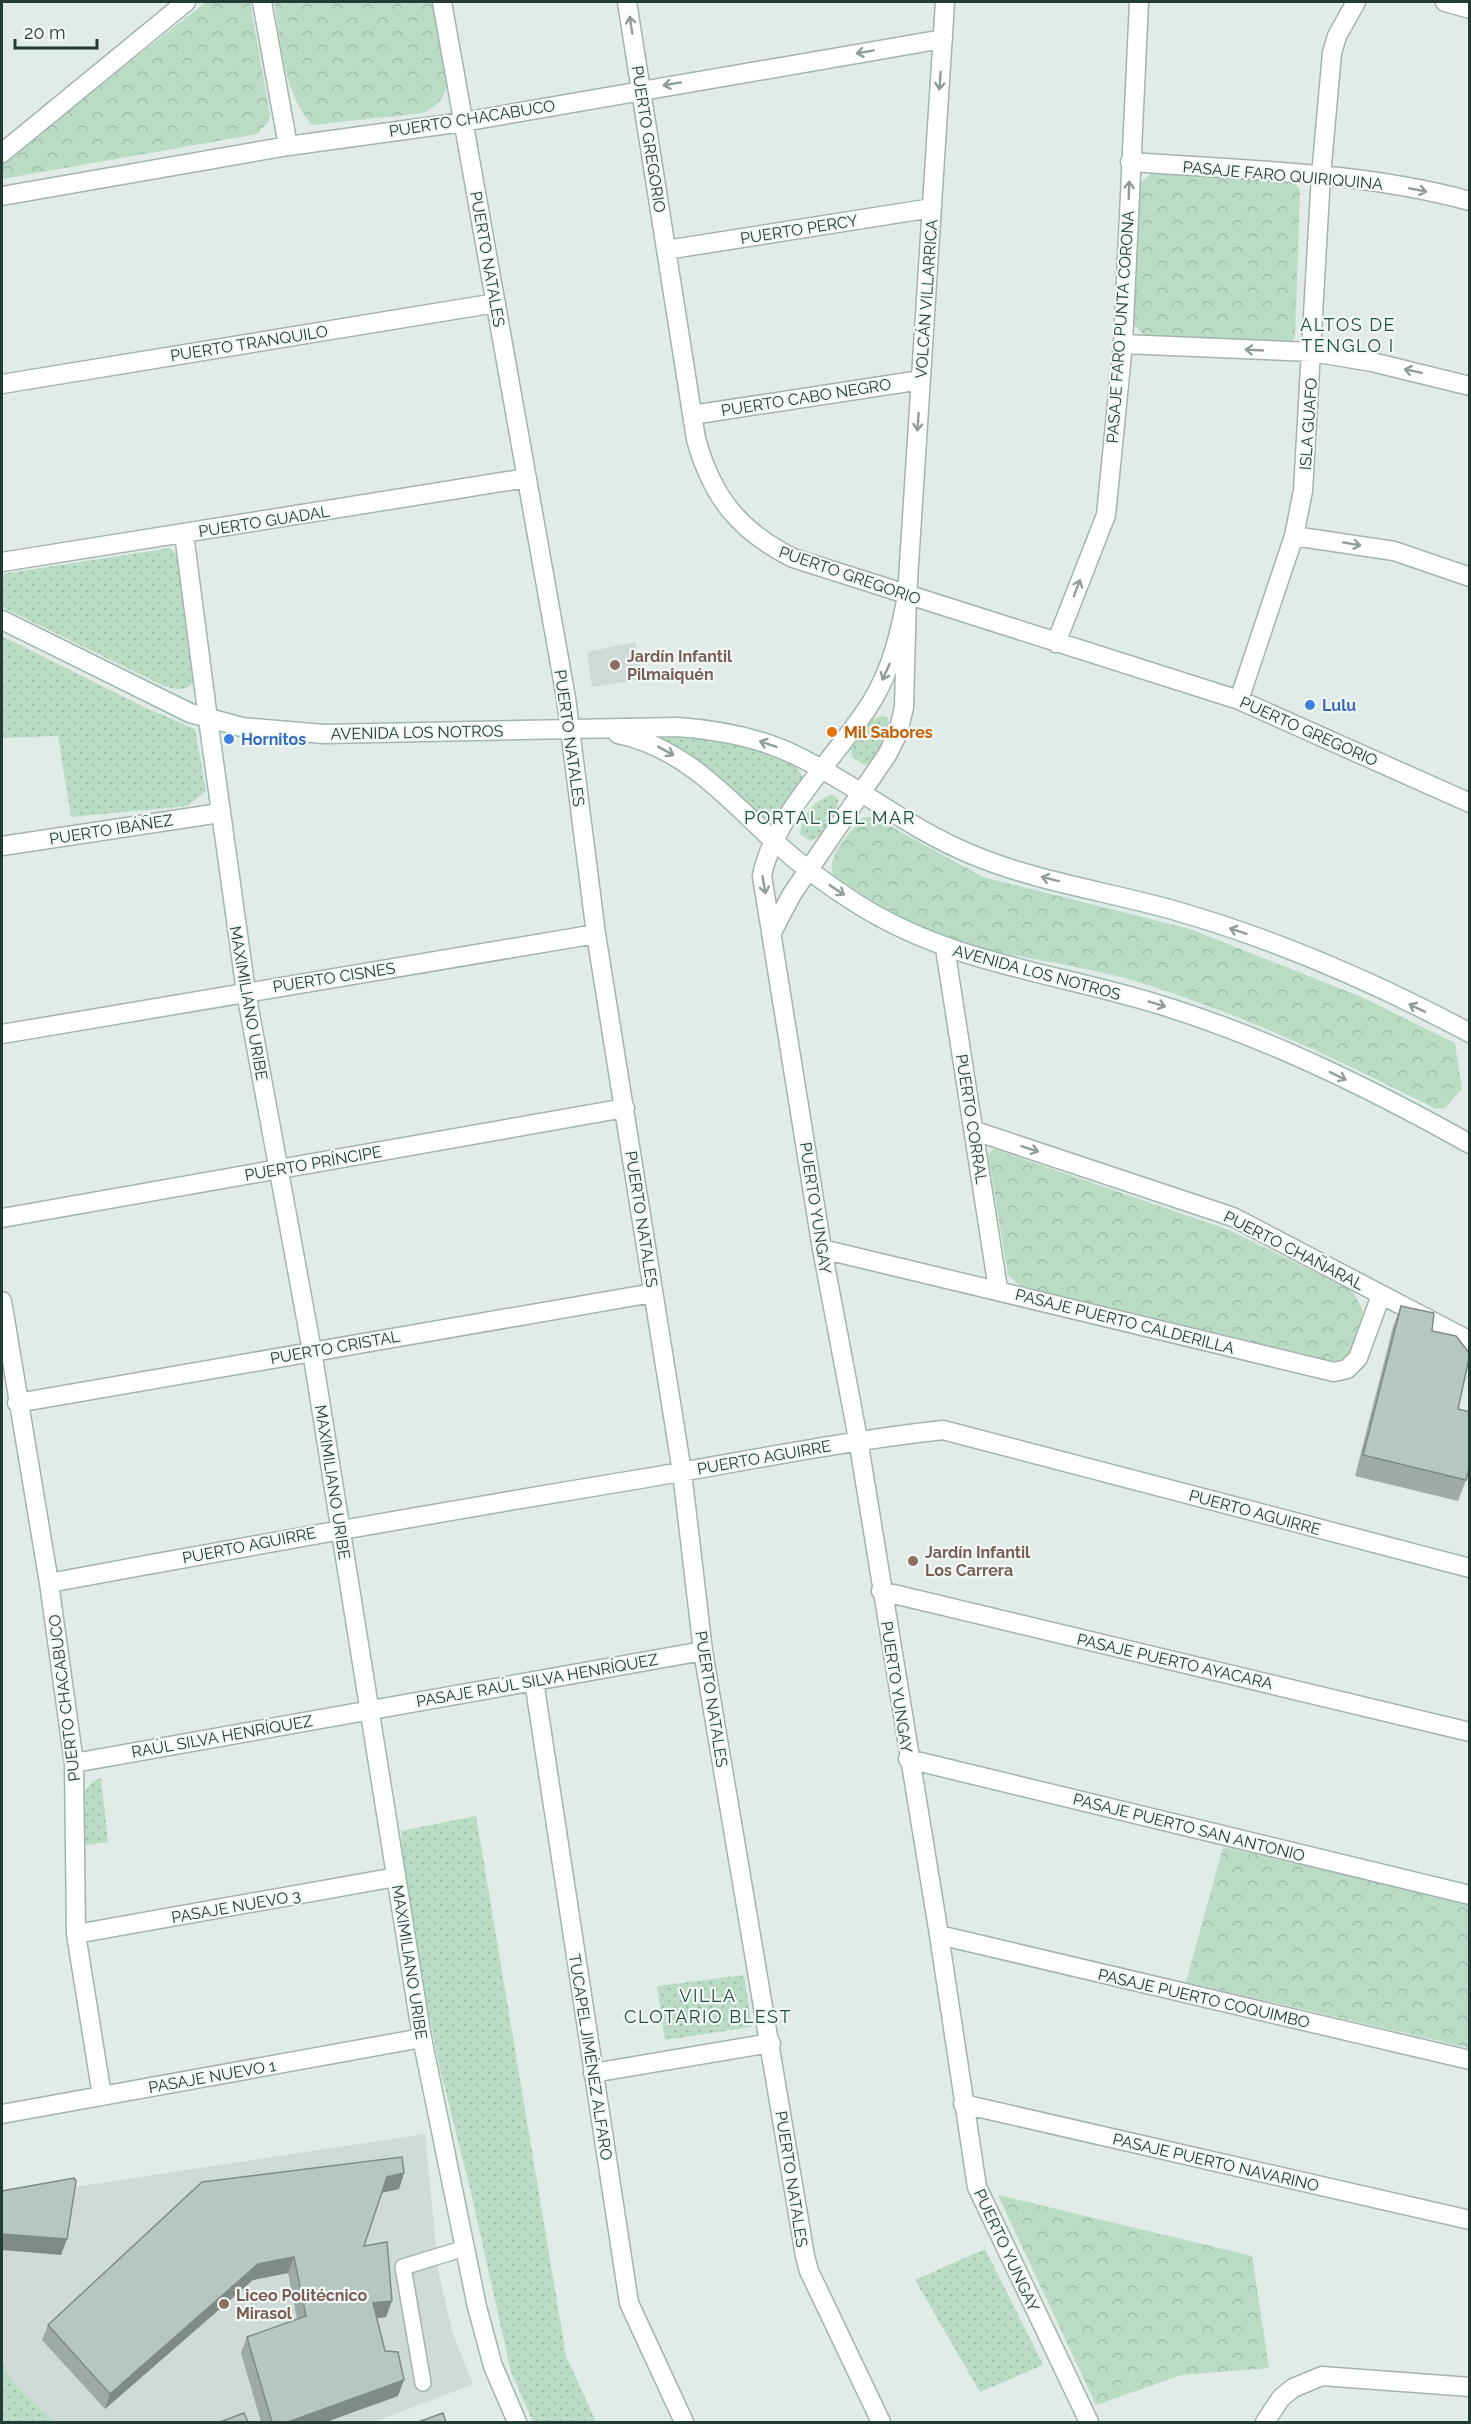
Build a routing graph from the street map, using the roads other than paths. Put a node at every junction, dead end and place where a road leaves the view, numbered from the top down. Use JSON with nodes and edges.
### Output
{"nodes":[{"id":1,"x":186,"y":2,"type":"edge"},
{"id":2,"x":262,"y":2,"type":"edge"},
{"id":3,"x":442,"y":2,"type":"edge"},
{"id":4,"x":627,"y":2,"type":"edge"},
{"id":5,"x":945,"y":2,"type":"edge"},
{"id":6,"x":1139,"y":2,"type":"edge"},
{"id":7,"x":1356,"y":2,"type":"edge"},
{"id":8,"x":1445,"y":2,"type":"edge"},
{"id":9,"x":1470,"y":9,"type":"edge"},
{"id":10,"x":943,"y":39,"type":"junction"},
{"id":11,"x":641,"y":90,"type":"junction"},
{"id":12,"x":463,"y":122,"type":"junction"},
{"id":13,"x":288,"y":146,"type":"junction"},
{"id":14,"x":2,"y":153,"type":"edge"},
{"id":15,"x":1130,"y":162,"type":"junction"},
{"id":16,"x":1321,"y":175,"type":"junction"},
{"id":17,"x":2,"y":196,"type":"edge"},
{"id":18,"x":1470,"y":201,"type":"edge"},
{"id":19,"x":932,"y":208,"type":"junction"},
{"id":20,"x":666,"y":250,"type":"junction"},
{"id":21,"x":495,"y":303,"type":"junction"},
{"id":22,"x":1123,"y":344,"type":"junction"},
{"id":23,"x":1312,"y":352,"type":"junction"},
{"id":24,"x":921,"y":380,"type":"junction"},
{"id":25,"x":2,"y":384,"type":"edge"},
{"id":26,"x":1470,"y":386,"type":"edge"},
{"id":27,"x":692,"y":415,"type":"junction"},
{"id":28,"x":527,"y":478,"type":"junction"},
{"id":29,"x":184,"y":534,"type":"junction"},
{"id":30,"x":1294,"y":537,"type":"junction"},
{"id":31,"x":2,"y":562,"type":"edge"},
{"id":32,"x":1470,"y":577,"type":"edge"},
{"id":33,"x":908,"y":596,"type":"junction"},
{"id":34,"x":2,"y":620,"type":"edge"},
{"id":35,"x":1056,"y":643,"type":"junction"},
{"id":36,"x":1239,"y":700,"type":"junction"},
{"id":37,"x":208,"y":719,"type":"junction"},
{"id":38,"x":569,"y":729,"type":"junction"},
{"id":39,"x":821,"y":769,"type":"junction"},
{"id":40,"x":861,"y":793,"type":"junction"},
{"id":41,"x":1470,"y":803,"type":"edge"},
{"id":42,"x":220,"y":813,"type":"junction"},
{"id":43,"x":774,"y":842,"type":"junction"},
{"id":44,"x":2,"y":846,"type":"edge"},
{"id":45,"x":808,"y":870,"type":"junction"},
{"id":46,"x":773,"y":930,"type":"junction"},
{"id":47,"x":596,"y":934,"type":"junction"},
{"id":48,"x":945,"y":948,"type":"junction"},
{"id":49,"x":246,"y":992,"type":"junction"},
{"id":50,"x":1470,"y":1033,"type":"edge"},
{"id":51,"x":2,"y":1034,"type":"edge"},
{"id":52,"x":625,"y":1108,"type":"junction"},
{"id":53,"x":975,"y":1131,"type":"junction"},
{"id":54,"x":1470,"y":1144,"type":"edge"},
{"id":55,"x":279,"y":1169,"type":"junction"},
{"id":56,"x":2,"y":1218,"type":"edge"},
{"id":57,"x":822,"y":1249,"type":"junction"},
{"id":58,"x":998,"y":1289,"type":"junction"},
{"id":59,"x":653,"y":1293,"type":"junction"},
{"id":60,"x":1381,"y":1295,"type":"junction"},
{"id":61,"x":2,"y":1302,"type":"edge"},
{"id":62,"x":1470,"y":1341,"type":"edge"},
{"id":63,"x":312,"y":1351,"type":"junction"},
{"id":64,"x":17,"y":1403,"type":"junction"},
{"id":65,"x":858,"y":1439,"type":"junction"},
{"id":66,"x":682,"y":1472,"type":"junction"},
{"id":67,"x":341,"y":1528,"type":"junction"},
{"id":68,"x":1470,"y":1568,"type":"edge"},
{"id":69,"x":49,"y":1583,"type":"junction"},
{"id":70,"x":881,"y":1591,"type":"junction"},
{"id":71,"x":703,"y":1651,"type":"junction"},
{"id":72,"x":534,"y":1681,"type":"junction"},
{"id":73,"x":370,"y":1710,"type":"junction"},
{"id":74,"x":1470,"y":1732,"type":"edge"},
{"id":75,"x":908,"y":1759,"type":"junction"},
{"id":76,"x":74,"y":1763,"type":"junction"},
{"id":77,"x":396,"y":1877,"type":"junction"},
{"id":78,"x":1470,"y":1895,"type":"edge"},
{"id":79,"x":76,"y":1934,"type":"junction"},
{"id":80,"x":939,"y":1935,"type":"junction"},
{"id":81,"x":422,"y":2038,"type":"junction"},
{"id":82,"x":771,"y":2043,"type":"junction"},
{"id":83,"x":1470,"y":2060,"type":"edge"},
{"id":84,"x":593,"y":2073,"type":"junction"},
{"id":85,"x":102,"y":2096,"type":"junction"},
{"id":86,"x":963,"y":2104,"type":"junction"},
{"id":87,"x":2,"y":2114,"type":"edge"},
{"id":88,"x":1470,"y":2220,"type":"edge"},
{"id":89,"x":465,"y":2248,"type":"junction"},
{"id":90,"x":423,"y":2383,"type":"dead end"},
{"id":91,"x":1470,"y":2387,"type":"edge"},
{"id":92,"x":517,"y":2422,"type":"edge"},
{"id":93,"x":684,"y":2422,"type":"edge"},
{"id":94,"x":881,"y":2422,"type":"edge"},
{"id":95,"x":1089,"y":2422,"type":"edge"},
{"id":96,"x":1265,"y":2422,"type":"edge"}],
"edges":[{"from":1,"to":14,"type":"street"},
{"from":2,"to":13,"type":"street"},
{"from":3,"to":12,"type":"street","name":"PUERTO NATALES"},
{"from":11,"to":4,"type":"street","name":"PUERTO GREGORIO","one_way":true},
{"from":5,"to":10,"type":"street","name":"VOLCÁN VILLARRICA"},
{"from":6,"to":15,"type":"street","name":"PASAJE FARO PUNTA CORONA"},
{"from":7,"to":16,"type":"street","name":"ISLA GUAFO"},
{"from":8,"to":9,"type":"street"},
{"from":10,"to":11,"type":"street","name":"PUERTO CHACABUCO","one_way":true},
{"from":10,"to":19,"type":"street","name":"VOLCÁN VILLARRICA","one_way":true},
{"from":11,"to":12,"type":"street","name":"PUERTO CHACABUCO"},
{"from":11,"to":20,"type":"street","name":"PUERTO GREGORIO"},
{"from":12,"to":13,"type":"street","name":"PUERTO CHACABUCO"},
{"from":12,"to":21,"type":"street","name":"PUERTO NATALES"},
{"from":13,"to":17,"type":"street","name":"PUERTO CHACABUCO"},
{"from":15,"to":16,"type":"street","name":"PASAJE FARO QUIRIQUINA"},
{"from":22,"to":15,"type":"street","name":"PASAJE FARO PUNTA CORONA","one_way":true},
{"from":16,"to":18,"type":"street","name":"PASAJE FARO QUIRIQUINA","one_way":true},
{"from":16,"to":23,"type":"street","name":"ISLA GUAFO"},
{"from":19,"to":20,"type":"street","name":"PUERTO PERCY"},
{"from":19,"to":24,"type":"street","name":"VOLCÁN VILLARRICA"},
{"from":20,"to":27,"type":"street","name":"PUERTO GREGORIO"},
{"from":21,"to":25,"type":"street","name":"PUERTO TRANQUILO"},
{"from":21,"to":28,"type":"street","name":"PUERTO NATALES"},
{"from":23,"to":22,"type":"street","one_way":true},
{"from":35,"to":22,"type":"street","name":"PASAJE FARO PUNTA CORONA","one_way":true},
{"from":26,"to":23,"type":"street","one_way":true},
{"from":23,"to":30,"type":"street","name":"ISLA GUAFO"},
{"from":24,"to":27,"type":"street","name":"PUERTO CABO NEGRO"},
{"from":24,"to":33,"type":"street","name":"VOLCÁN VILLARRICA","one_way":true},
{"from":27,"to":33,"type":"street","name":"PUERTO GREGORIO"},
{"from":28,"to":29,"type":"street","name":"PUERTO GUADAL"},
{"from":28,"to":38,"type":"street","name":"PUERTO NATALES"},
{"from":29,"to":31,"type":"street","name":"PUERTO GUADAL"},
{"from":29,"to":37,"type":"street","name":"MAXIMILIANO URIBE"},
{"from":30,"to":32,"type":"street","one_way":true},
{"from":30,"to":36,"type":"street","name":"ISLA GUAFO"},
{"from":33,"to":35,"type":"street","name":"PUERTO GREGORIO"},
{"from":33,"to":39,"type":"street","name":"VOLCÁN VILLARRICA","one_way":true},
{"from":33,"to":40,"type":"street","name":"VOLCÁN VILLARRICA"},
{"from":34,"to":37,"type":"street","name":"AVENIDA LOS NOTROS"},
{"from":35,"to":36,"type":"street","name":"PUERTO GREGORIO"},
{"from":36,"to":41,"type":"street","name":"PUERTO GREGORIO"},
{"from":37,"to":38,"type":"street","name":"AVENIDA LOS NOTROS"},
{"from":37,"to":42,"type":"street","name":"MAXIMILIANO URIBE"},
{"from":39,"to":38,"type":"street","name":"AVENIDA LOS NOTROS","one_way":true},
{"from":38,"to":43,"type":"street","name":"AVENIDA LOS NOTROS","one_way":true},
{"from":38,"to":47,"type":"street","name":"PUERTO NATALES"},
{"from":39,"to":40,"type":"street","name":"AVENIDA LOS NOTROS"},
{"from":39,"to":43,"type":"street","name":"VOLCÁN VILLARRICA"},
{"from":40,"to":45,"type":"street","name":"VOLCÁN VILLARRICA"},
{"from":50,"to":40,"type":"street","name":"AVENIDA LOS NOTROS","one_way":true},
{"from":42,"to":44,"type":"street","name":"PUERTO IBÁÑEZ"},
{"from":42,"to":49,"type":"street","name":"MAXIMILIANO URIBE"},
{"from":43,"to":45,"type":"street","name":"AVENIDA LOS NOTROS"},
{"from":43,"to":46,"type":"street","name":"PUERTO YUNGAY","one_way":true},
{"from":45,"to":46,"type":"street"},
{"from":45,"to":48,"type":"street","name":"AVENIDA LOS NOTROS","one_way":true},
{"from":46,"to":57,"type":"street","name":"PUERTO YUNGAY"},
{"from":47,"to":49,"type":"street","name":"PUERTO CISNES"},
{"from":47,"to":52,"type":"street","name":"PUERTO NATALES"},
{"from":48,"to":53,"type":"street","name":"PUERTO CORRAL"},
{"from":48,"to":54,"type":"street","name":"AVENIDA LOS NOTROS","one_way":true},
{"from":49,"to":51,"type":"street","name":"PUERTO CISNES"},
{"from":49,"to":55,"type":"street","name":"MAXIMILIANO URIBE"},
{"from":52,"to":55,"type":"street","name":"PUERTO PRÍNCIPE"},
{"from":52,"to":59,"type":"street","name":"PUERTO NATALES"},
{"from":53,"to":58,"type":"street","name":"PUERTO CORRAL"},
{"from":53,"to":60,"type":"street","name":"PUERTO CHAÑARAL","one_way":true},
{"from":55,"to":56,"type":"street","name":"PUERTO PRÍNCIPE"},
{"from":55,"to":63,"type":"street","name":"MAXIMILIANO URIBE"},
{"from":57,"to":58,"type":"street","name":"PASAJE PUERTO CALDERILLA"},
{"from":57,"to":65,"type":"street","name":"PUERTO YUNGAY"},
{"from":58,"to":60,"type":"street","name":"PASAJE PUERTO CALDERILLA"},
{"from":59,"to":63,"type":"street","name":"PUERTO CRISTAL"},
{"from":59,"to":66,"type":"street","name":"PUERTO NATALES"},
{"from":60,"to":62,"type":"street","name":"PUERTO CHAÑARAL"},
{"from":61,"to":64,"type":"street","name":"PUERTO CHACABUCO"},
{"from":63,"to":64,"type":"street","name":"PUERTO CRISTAL"},
{"from":63,"to":67,"type":"street","name":"MAXIMILIANO URIBE"},
{"from":64,"to":69,"type":"street","name":"PUERTO CHACABUCO"},
{"from":65,"to":66,"type":"street","name":"PUERTO AGUIRRE"},
{"from":65,"to":68,"type":"street","name":"PUERTO AGUIRRE"},
{"from":65,"to":70,"type":"street","name":"PUERTO YUNGAY"},
{"from":66,"to":67,"type":"street","name":"PUERTO AGUIRRE"},
{"from":66,"to":71,"type":"street","name":"PUERTO NATALES"},
{"from":67,"to":69,"type":"street","name":"PUERTO AGUIRRE"},
{"from":67,"to":73,"type":"street","name":"MAXIMILIANO URIBE"},
{"from":69,"to":76,"type":"street","name":"PUERTO CHACABUCO"},
{"from":70,"to":74,"type":"street","name":"PASAJE PUERTO AYACARA"},
{"from":70,"to":75,"type":"street","name":"PUERTO YUNGAY"},
{"from":71,"to":72,"type":"street","name":"PASAJE RAÚL SILVA HENRÍQUEZ"},
{"from":71,"to":82,"type":"street","name":"PUERTO NATALES"},
{"from":72,"to":73,"type":"street","name":"PASAJE RAÚL SILVA HENRÍQUEZ"},
{"from":72,"to":84,"type":"street","name":"TUCAPEL JIMÉNEZ ALFARO"},
{"from":73,"to":76,"type":"street","name":"RAÚL SILVA HENRÍQUEZ"},
{"from":73,"to":77,"type":"street","name":"MAXIMILIANO URIBE"},
{"from":75,"to":78,"type":"street","name":"PASAJE PUERTO SAN ANTONIO"},
{"from":75,"to":80,"type":"street","name":"PUERTO YUNGAY"},
{"from":76,"to":79,"type":"street","name":"PUERTO CHACABUCO"},
{"from":77,"to":79,"type":"street","name":"PASAJE NUEVO 3"},
{"from":77,"to":81,"type":"street","name":"MAXIMILIANO URIBE"},
{"from":79,"to":85,"type":"street","name":"PUERTO CHACABUCO"},
{"from":80,"to":83,"type":"street","name":"PASAJE PUERTO COQUIMBO"},
{"from":80,"to":86,"type":"street","name":"PUERTO YUNGAY"},
{"from":81,"to":85,"type":"street","name":"PASAJE NUEVO 1"},
{"from":81,"to":89,"type":"street","name":"MAXIMILIANO URIBE"},
{"from":82,"to":84,"type":"street"},
{"from":82,"to":94,"type":"street","name":"PUERTO NATALES"},
{"from":84,"to":93,"type":"street","name":"TUCAPEL JIMÉNEZ ALFARO"},
{"from":85,"to":87,"type":"street","name":"PASAJE NUEVO 1"},
{"from":86,"to":88,"type":"street","name":"PASAJE PUERTO NAVARINO"},
{"from":86,"to":95,"type":"street","name":"PUERTO YUNGAY"},
{"from":89,"to":90,"type":"lane"},
{"from":89,"to":92,"type":"street","name":"MAXIMILIANO URIBE"},
{"from":91,"to":96,"type":"street"}]}
